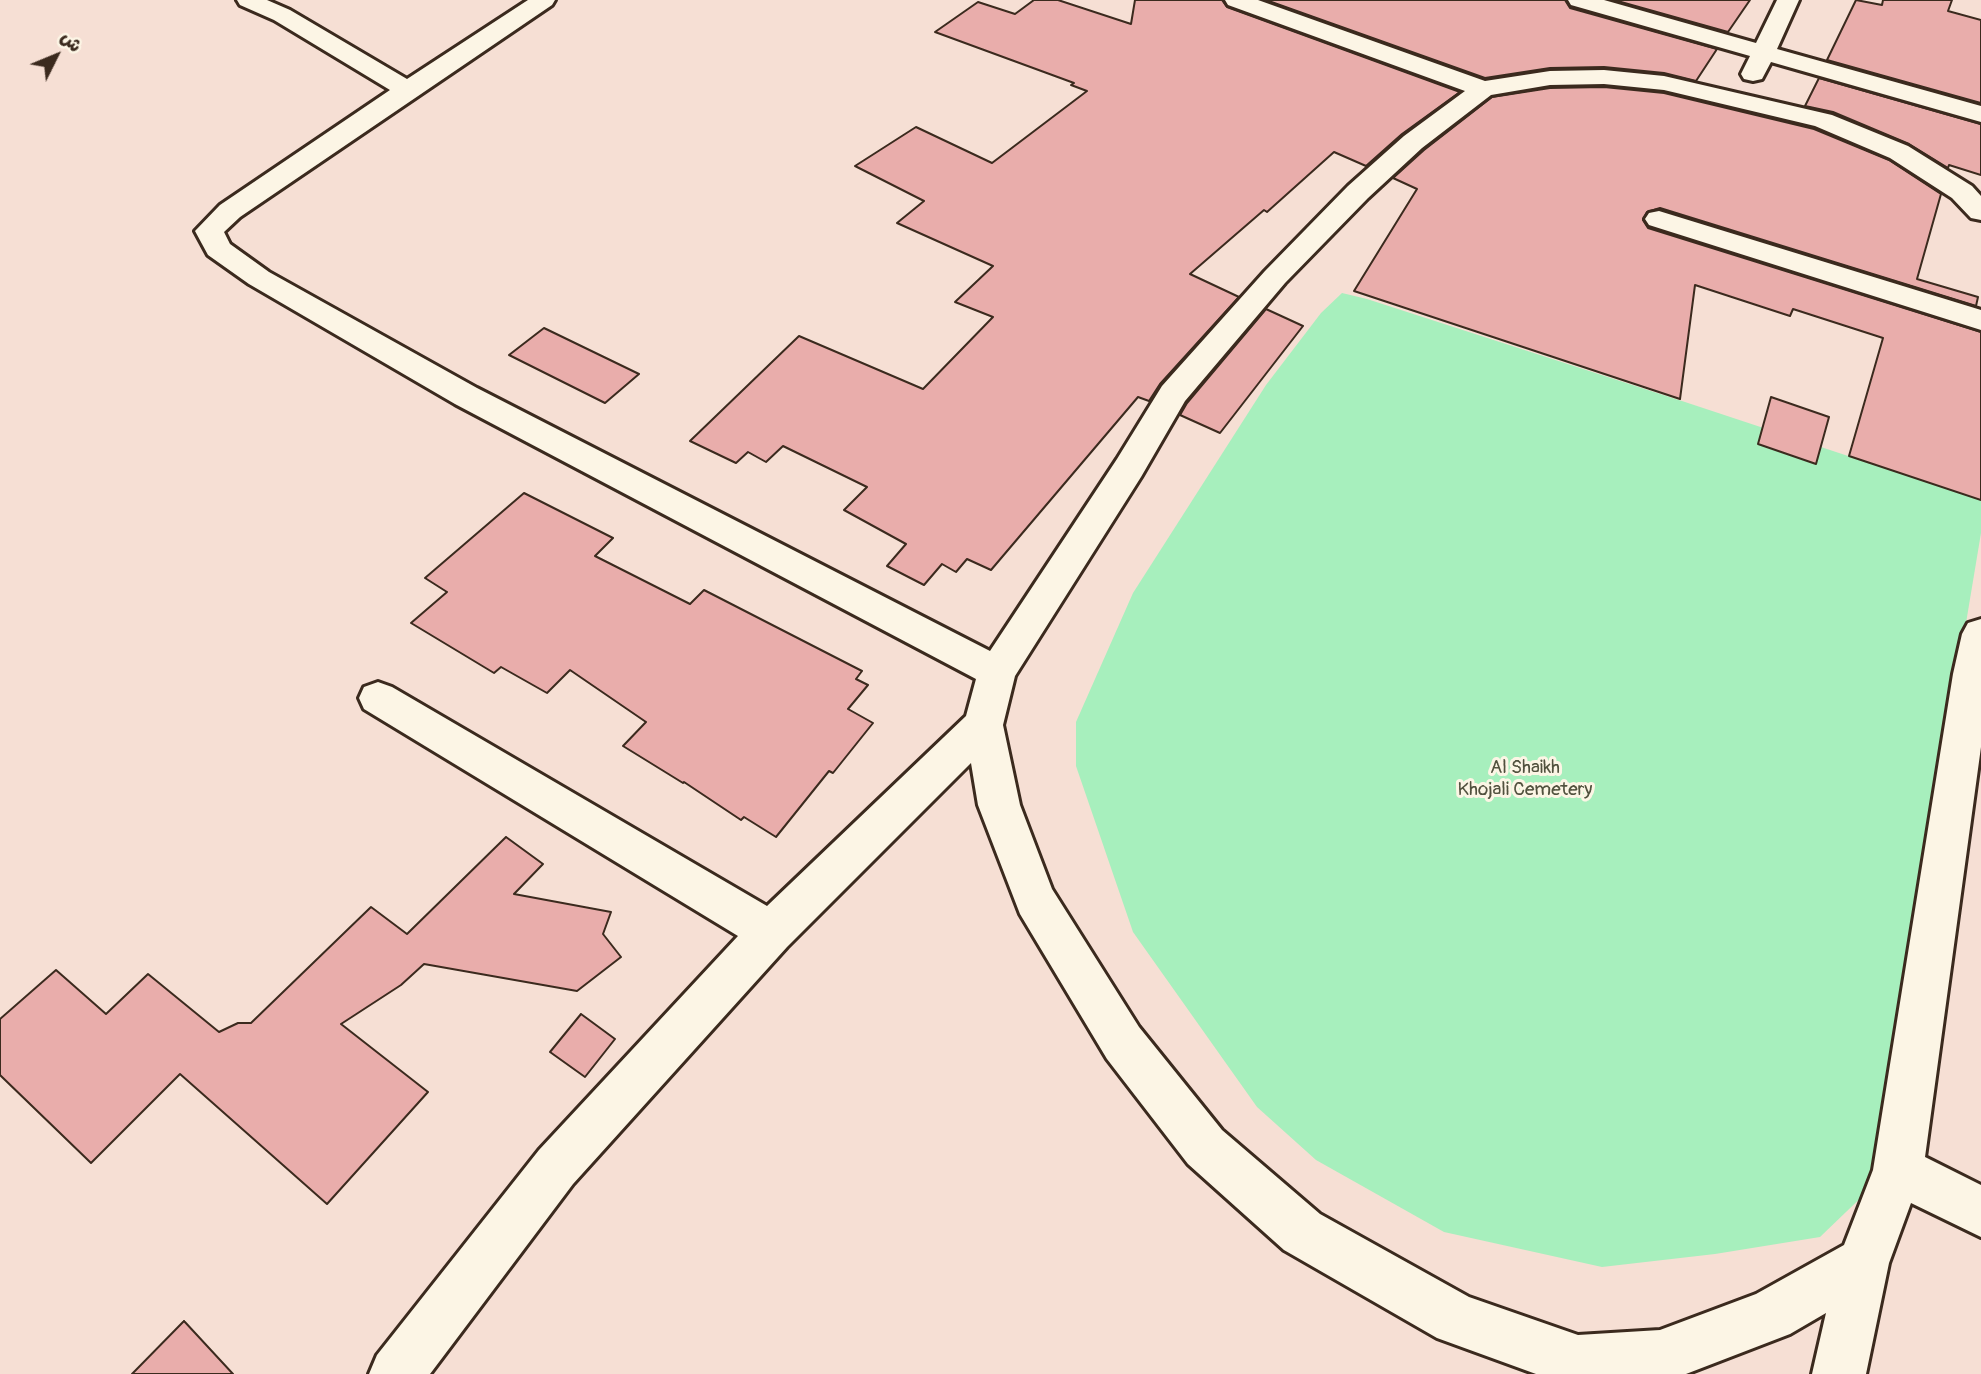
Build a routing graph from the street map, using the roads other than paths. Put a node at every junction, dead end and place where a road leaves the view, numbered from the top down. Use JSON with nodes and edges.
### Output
{"nodes":[{"id":1,"x":248,"y":0,"type":"edge"},
{"id":2,"x":544,"y":0,"type":"edge"},
{"id":3,"x":1236,"y":0,"type":"edge"},
{"id":4,"x":1579,"y":0,"type":"edge"},
{"id":5,"x":1787,"y":0,"type":"edge"},
{"id":6,"x":1763,"y":52,"type":"junction"},
{"id":7,"x":1483,"y":89,"type":"junction"},
{"id":8,"x":407,"y":90,"type":"junction"},
{"id":9,"x":1742,"y":99,"type":"junction"},
{"id":10,"x":1981,"y":114,"type":"edge"},
{"id":11,"x":1981,"y":212,"type":"edge"},
{"id":12,"x":1659,"y":219,"type":"dead end"},
{"id":13,"x":1981,"y":320,"type":"edge"},
{"id":14,"x":1978,"y":662,"type":"edge"},
{"id":15,"x":996,"y":672,"type":"junction"},
{"id":16,"x":379,"y":698,"type":"dead end"},
{"id":17,"x":983,"y":725,"type":"junction"},
{"id":18,"x":771,"y":932,"type":"junction"},
{"id":19,"x":1898,"y":1170,"type":"junction"},
{"id":20,"x":1981,"y":1212,"type":"edge"},
{"id":21,"x":1863,"y":1263,"type":"junction"},
{"id":22,"x":396,"y":1374,"type":"edge"},
{"id":23,"x":1839,"y":1374,"type":"edge"}],
"edges":[{"from":1,"to":8,"type":"street"},
{"from":2,"to":8,"type":"street"},
{"from":3,"to":7,"type":"street"},
{"from":4,"to":6,"type":"street"},
{"from":5,"to":6,"type":"street"},
{"from":6,"to":9,"type":"street"},
{"from":6,"to":10,"type":"street"},
{"from":7,"to":9,"type":"street"},
{"from":7,"to":15,"type":"street"},
{"from":8,"to":15,"type":"street"},
{"from":9,"to":11,"type":"street"},
{"from":12,"to":13,"type":"street"},
{"from":14,"to":19,"type":"street"},
{"from":15,"to":17,"type":"street"},
{"from":16,"to":18,"type":"street"},
{"from":17,"to":18,"type":"street"},
{"from":17,"to":21,"type":"street"},
{"from":18,"to":22,"type":"street"},
{"from":19,"to":20,"type":"street"},
{"from":19,"to":21,"type":"street"},
{"from":21,"to":23,"type":"street"}]}
